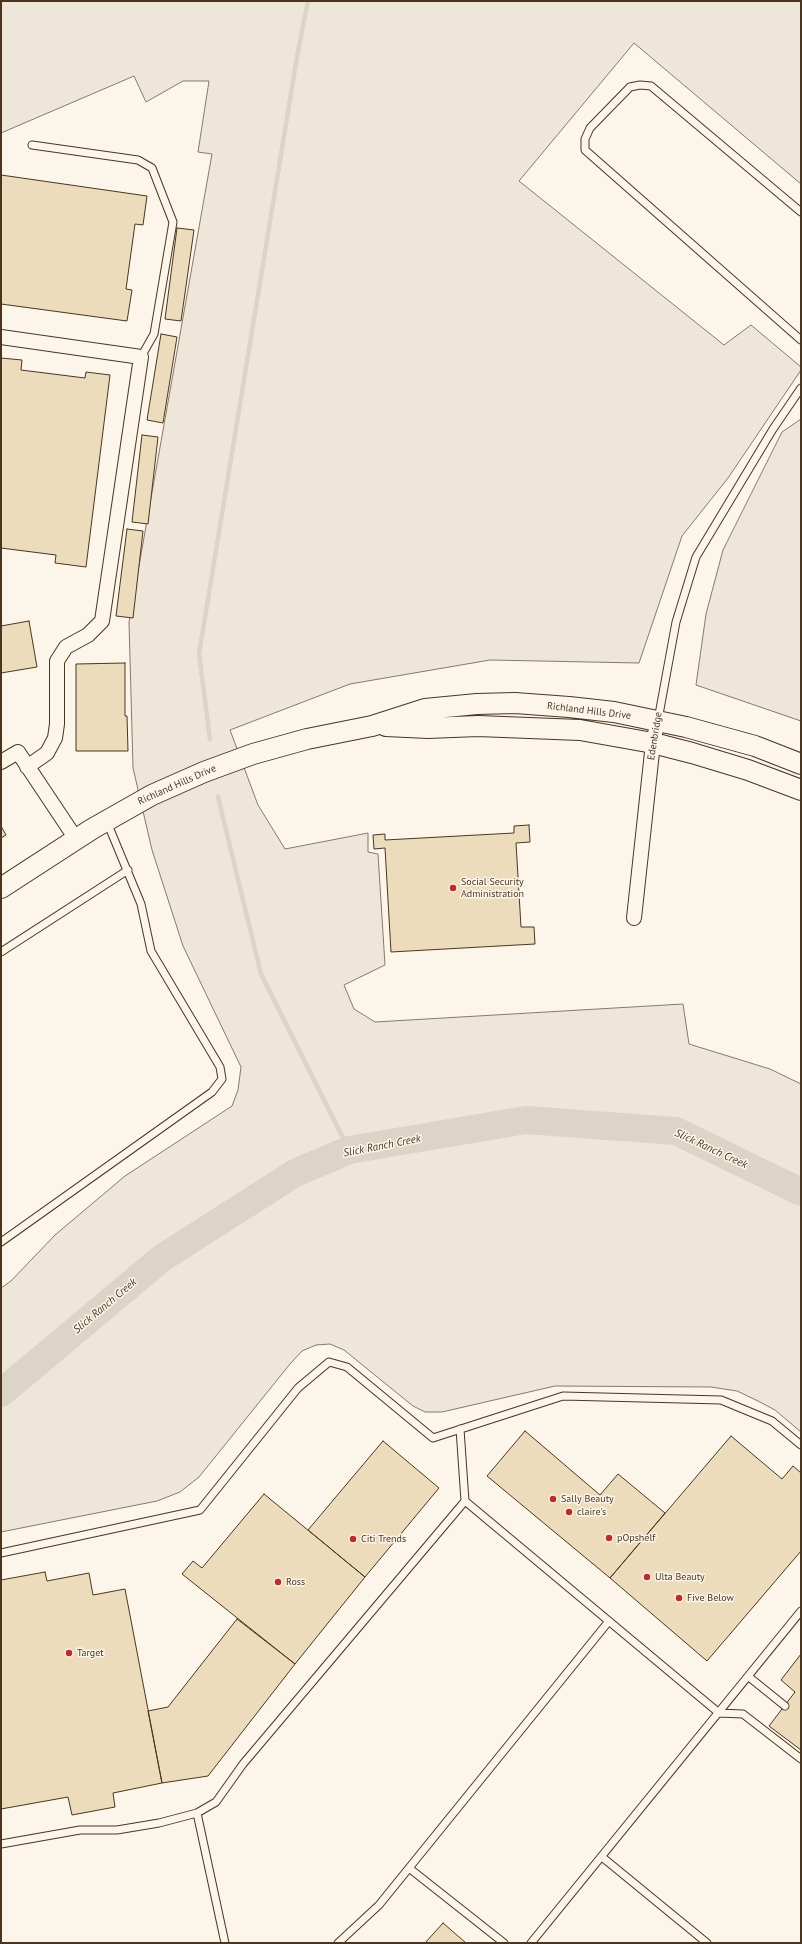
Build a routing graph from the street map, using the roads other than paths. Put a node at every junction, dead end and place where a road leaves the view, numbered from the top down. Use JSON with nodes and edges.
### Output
{"nodes":[{"id":1,"x":32,"y":145,"type":"dead end"},
{"id":2,"x":801,"y":212,"type":"edge"},
{"id":3,"x":1,"y":337,"type":"edge"},
{"id":4,"x":801,"y":340,"type":"edge"},
{"id":5,"x":141,"y":357,"type":"junction"},
{"id":6,"x":801,"y":388,"type":"edge"},
{"id":7,"x":658,"y":720,"type":"junction"},
{"id":8,"x":372,"y":726,"type":"junction"},
{"id":9,"x":653,"y":743,"type":"junction"},
{"id":10,"x":1,"y":762,"type":"edge"},
{"id":11,"x":801,"y":764,"type":"edge"},
{"id":12,"x":27,"y":767,"type":"junction"},
{"id":13,"x":801,"y":790,"type":"edge"},
{"id":14,"x":107,"y":820,"type":"junction"},
{"id":15,"x":76,"y":839,"type":"junction"},
{"id":16,"x":128,"y":870,"type":"junction"},
{"id":17,"x":1,"y":888,"type":"edge"},
{"id":18,"x":634,"y":918,"type":"dead end"},
{"id":19,"x":1,"y":952,"type":"edge"},
{"id":20,"x":1,"y":1242,"type":"edge"},
{"id":21,"x":460,"y":1429,"type":"junction"},
{"id":22,"x":801,"y":1445,"type":"edge"},
{"id":23,"x":464,"y":1501,"type":"junction"},
{"id":24,"x":1,"y":1553,"type":"edge"},
{"id":25,"x":801,"y":1612,"type":"edge"},
{"id":26,"x":609,"y":1621,"type":"junction"},
{"id":27,"x":749,"y":1677,"type":"junction"},
{"id":28,"x":785,"y":1706,"type":"dead end"},
{"id":29,"x":720,"y":1713,"type":"junction"},
{"id":30,"x":801,"y":1759,"type":"edge"},
{"id":31,"x":197,"y":1813,"type":"junction"},
{"id":32,"x":1,"y":1844,"type":"edge"},
{"id":33,"x":602,"y":1857,"type":"junction"},
{"id":34,"x":409,"y":1868,"type":"junction"},
{"id":35,"x":225,"y":1943,"type":"edge"},
{"id":36,"x":338,"y":1943,"type":"edge"},
{"id":37,"x":504,"y":1943,"type":"edge"},
{"id":38,"x":531,"y":1943,"type":"edge"},
{"id":39,"x":707,"y":1943,"type":"edge"}],
"edges":[{"from":1,"to":5,"type":"lane"},
{"from":2,"to":4,"type":"lane"},
{"from":3,"to":5,"type":"street"},
{"from":5,"to":12,"type":"street"},
{"from":6,"to":7,"type":"lane","name":"Edenbridge"},
{"from":7,"to":8,"type":"street","name":"Richland Hills Drive"},
{"from":7,"to":9,"type":"street","name":"Edenbridge"},
{"from":7,"to":11,"type":"street","name":"Richland Hills Drive"},
{"from":8,"to":9,"type":"street","name":"Richland Hills Drive"},
{"from":8,"to":14,"type":"street","name":"Richland Hills Drive"},
{"from":9,"to":13,"type":"street","name":"Richland Hills Drive"},
{"from":9,"to":18,"type":"street","name":"Edenbridge"},
{"from":10,"to":12,"type":"street"},
{"from":12,"to":15,"type":"street"},
{"from":14,"to":15,"type":"street","name":"Richland Hills Drive"},
{"from":14,"to":16,"type":"lane"},
{"from":15,"to":17,"type":"street","name":"Richland Hills Drive"},
{"from":16,"to":19,"type":"lane"},
{"from":16,"to":20,"type":"lane"},
{"from":21,"to":22,"type":"lane"},
{"from":21,"to":23,"type":"lane"},
{"from":21,"to":24,"type":"lane"},
{"from":23,"to":26,"type":"lane"},
{"from":23,"to":31,"type":"lane"},
{"from":25,"to":27,"type":"lane"},
{"from":26,"to":29,"type":"lane"},
{"from":26,"to":34,"type":"lane"},
{"from":27,"to":28,"type":"lane"},
{"from":27,"to":29,"type":"lane"},
{"from":29,"to":30,"type":"lane"},
{"from":29,"to":33,"type":"lane"},
{"from":31,"to":32,"type":"lane"},
{"from":31,"to":35,"type":"lane"},
{"from":33,"to":38,"type":"lane"},
{"from":33,"to":39,"type":"lane"},
{"from":34,"to":36,"type":"lane"},
{"from":34,"to":37,"type":"lane"}]}
